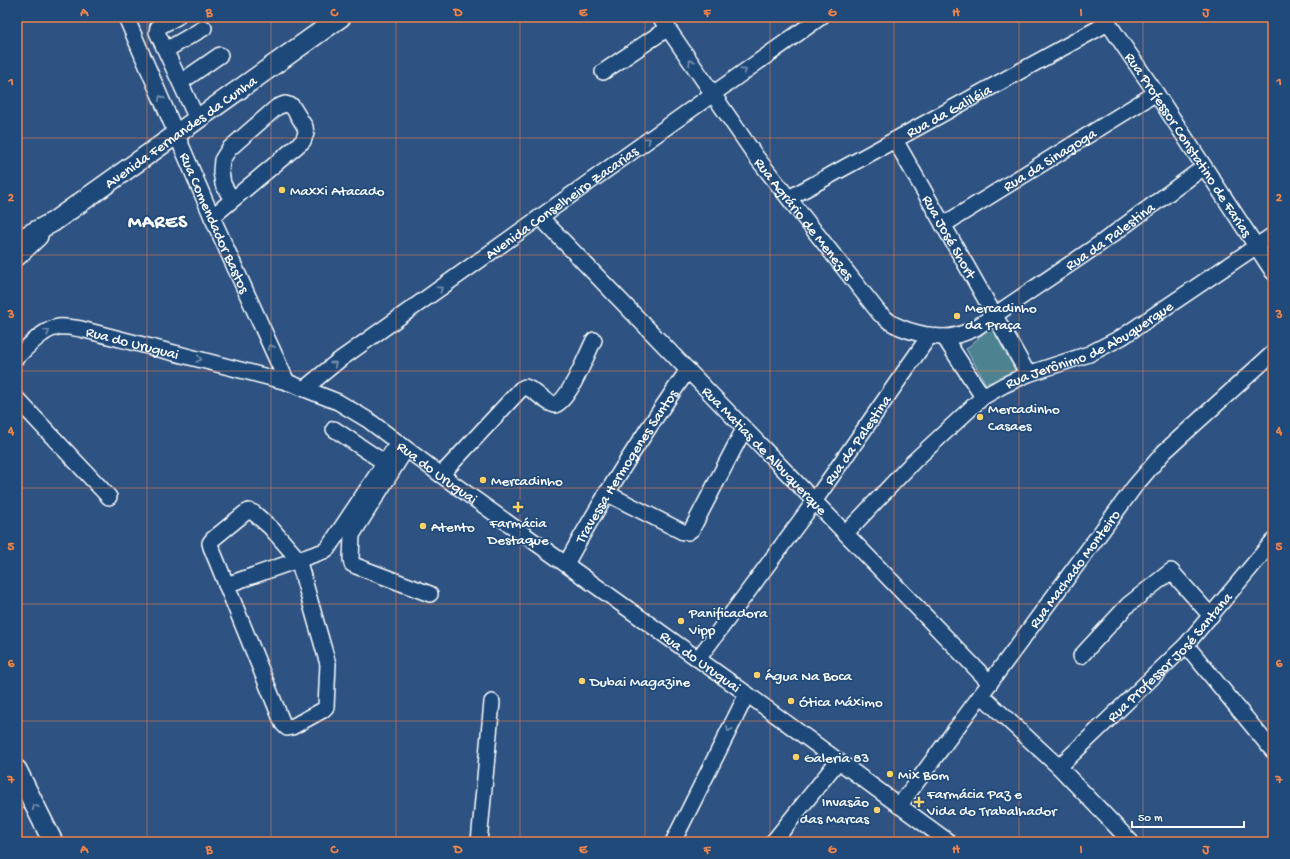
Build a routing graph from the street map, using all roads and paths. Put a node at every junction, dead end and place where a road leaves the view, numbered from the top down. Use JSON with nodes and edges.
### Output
{"nodes":[{"id":1,"x":126,"y":17,"type":"edge"},
{"id":2,"x":176,"y":17,"type":"edge"},
{"id":3,"x":341,"y":17,"type":"edge"},
{"id":4,"x":820,"y":17,"type":"edge"},
{"id":5,"x":1106,"y":20,"type":"edge"},
{"id":6,"x":664,"y":22,"type":"edge"},
{"id":7,"x":204,"y":28,"type":"dead end"},
{"id":8,"x":166,"y":50,"type":"junction"},
{"id":9,"x":220,"y":55,"type":"dead end"},
{"id":10,"x":603,"y":72,"type":"dead end"},
{"id":11,"x":181,"y":82,"type":"junction"},
{"id":12,"x":1156,"y":93,"type":"junction"},
{"id":13,"x":713,"y":94,"type":"junction"},
{"id":14,"x":197,"y":119,"type":"junction"},
{"id":15,"x":176,"y":134,"type":"junction"},
{"id":16,"x":895,"y":140,"type":"junction"},
{"id":17,"x":1204,"y":167,"type":"junction"},
{"id":18,"x":789,"y":198,"type":"junction"},
{"id":19,"x":232,"y":200,"type":"junction"},
{"id":20,"x":212,"y":217,"type":"junction"},
{"id":21,"x":540,"y":217,"type":"junction"},
{"id":22,"x":53,"y":222,"type":"junction"},
{"id":23,"x":944,"y":225,"type":"junction"},
{"id":24,"x":1273,"y":235,"type":"edge"},
{"id":25,"x":17,"y":241,"type":"edge"},
{"id":26,"x":1256,"y":246,"type":"junction"},
{"id":27,"x":17,"y":256,"type":"edge"},
{"id":28,"x":1273,"y":272,"type":"edge"},
{"id":29,"x":995,"y":316,"type":"junction"},
{"id":30,"x":937,"y":336,"type":"junction"},
{"id":31,"x":594,"y":340,"type":"dead end"},
{"id":32,"x":1273,"y":353,"type":"edge"},
{"id":33,"x":17,"y":357,"type":"edge"},
{"id":34,"x":688,"y":370,"type":"junction"},
{"id":35,"x":1028,"y":374,"type":"junction"},
{"id":36,"x":287,"y":382,"type":"junction"},
{"id":37,"x":304,"y":389,"type":"junction"},
{"id":38,"x":983,"y":397,"type":"junction"},
{"id":39,"x":17,"y":399,"type":"edge"},
{"id":40,"x":334,"y":429,"type":"dead end"},
{"id":41,"x":744,"y":429,"type":"junction"},
{"id":42,"x":402,"y":446,"type":"junction"},
{"id":43,"x":385,"y":463,"type":"junction"},
{"id":44,"x":441,"y":475,"type":"junction"},
{"id":45,"x":606,"y":493,"type":"junction"},
{"id":46,"x":109,"y":497,"type":"dead end"},
{"id":47,"x":814,"y":501,"type":"junction"},
{"id":48,"x":846,"y":533,"type":"junction"},
{"id":49,"x":1270,"y":550,"type":"edge"},
{"id":50,"x":298,"y":559,"type":"junction"},
{"id":51,"x":566,"y":564,"type":"junction"},
{"id":52,"x":226,"y":585,"type":"junction"},
{"id":53,"x":430,"y":594,"type":"dead end"},
{"id":54,"x":1211,"y":616,"type":"junction"},
{"id":55,"x":1186,"y":645,"type":"junction"},
{"id":56,"x":1081,"y":656,"type":"dead end"},
{"id":57,"x":698,"y":659,"type":"junction"},
{"id":58,"x":990,"y":683,"type":"junction"},
{"id":59,"x":747,"y":694,"type":"junction"},
{"id":60,"x":981,"y":695,"type":"junction"},
{"id":61,"x":492,"y":702,"type":"dead end"},
{"id":62,"x":1273,"y":751,"type":"edge"},
{"id":63,"x":838,"y":761,"type":"junction"},
{"id":64,"x":1058,"y":767,"type":"junction"},
{"id":65,"x":17,"y":770,"type":"edge"},
{"id":66,"x":899,"y":806,"type":"junction"},
{"id":67,"x":52,"y":842,"type":"edge"},
{"id":68,"x":479,"y":842,"type":"edge"},
{"id":69,"x":673,"y":842,"type":"edge"},
{"id":70,"x":772,"y":842,"type":"edge"},
{"id":71,"x":949,"y":842,"type":"edge"},
{"id":72,"x":1131,"y":842,"type":"edge"}],
"edges":[{"from":15,"to":1,"type":"street","name":"Rua Comendador Bastos","one_way":true},
{"from":2,"to":8,"type":"street"},
{"from":3,"to":14,"type":"main road","name":"Avenida Fernandes da Cunha"},
{"from":13,"to":4,"type":"street","name":"Avenida Conselheiro Zacarias","one_way":true},
{"from":5,"to":12,"type":"street","name":"Rua Professor Constatino de Farias"},
{"from":5,"to":16,"type":"street","name":"Rua da Galiléia"},
{"from":6,"to":10,"type":"street"},
{"from":13,"to":6,"type":"street","name":"Rua Agrário de Menezes","one_way":true},
{"from":7,"to":8,"type":"street"},
{"from":8,"to":11,"type":"street"},
{"from":9,"to":11,"type":"street"},
{"from":11,"to":14,"type":"street"},
{"from":12,"to":17,"type":"street","name":"Rua Professor Constatino de Farias"},
{"from":12,"to":23,"type":"street","name":"Rua da Sinagoga"},
{"from":13,"to":18,"type":"street","name":"Rua Agrário de Menezes"},
{"from":21,"to":13,"type":"street","name":"Avenida Conselheiro Zacarias","one_way":true},
{"from":14,"to":15,"type":"main road","name":"Avenida Fernandes da Cunha"},
{"from":15,"to":20,"type":"street","name":"Rua Comendador Bastos"},
{"from":15,"to":22,"type":"main road","name":"Avenida Fernandes da Cunha"},
{"from":16,"to":18,"type":"street","name":"Rua da Galiléia"},
{"from":16,"to":23,"type":"street","name":"Rua José Short"},
{"from":17,"to":26,"type":"street","name":"Rua Professor Constatino de Farias"},
{"from":17,"to":29,"type":"street","name":"Rua da Palestina"},
{"from":18,"to":30,"type":"street","name":"Rua Agrário de Menezes"},
{"from":19,"to":19,"type":"street"},
{"from":19,"to":20,"type":"street"},
{"from":36,"to":20,"type":"street","name":"Rua Comendador Bastos","one_way":true},
{"from":21,"to":34,"type":"street","name":"Rua Matias de Albuquerque"},
{"from":37,"to":21,"type":"street","name":"Avenida Conselheiro Zacarias","one_way":true},
{"from":22,"to":25,"type":"main road","name":"Avenida Fernandes da Cunha"},
{"from":22,"to":27,"type":"main road"},
{"from":23,"to":29,"type":"street","name":"Rua José Short"},
{"from":24,"to":26,"type":"street","name":"Rua Jerônimo de Abuquerque"},
{"from":26,"to":28,"type":"street","name":"Rua Professor Constatino de Farias"},
{"from":26,"to":35,"type":"street","name":"Rua Jerônimo de Abuquerque"},
{"from":29,"to":30,"type":"street","name":"Rua Agrário de Menezes"},
{"from":29,"to":35,"type":"street","name":"Rua José Short"},
{"from":30,"to":38,"type":"street"},
{"from":30,"to":47,"type":"street","name":"Rua da Palestina"},
{"from":31,"to":44,"type":"street"},
{"from":32,"to":58,"type":"street","name":"Rua Machado Monteiro"},
{"from":33,"to":36,"type":"street","name":"Rua do Uruguai","one_way":true},
{"from":34,"to":41,"type":"street","name":"Rua Matias de Albuquerque"},
{"from":34,"to":45,"type":"street","name":"Travessa Hermogenes Santos"},
{"from":35,"to":38,"type":"street","name":"Rua Jerônimo de Abuquerque"},
{"from":36,"to":37,"type":"street","name":"Rua do Uruguai"},
{"from":37,"to":42,"type":"street","name":"Rua do Uruguai"},
{"from":38,"to":48,"type":"street","name":"Rua Jerônimo de Abuquerque"},
{"from":39,"to":46,"type":"street"},
{"from":40,"to":43,"type":"street"},
{"from":41,"to":45,"type":"street"},
{"from":41,"to":47,"type":"street","name":"Rua Matias de Albuquerque"},
{"from":42,"to":43,"type":"street"},
{"from":42,"to":44,"type":"street","name":"Rua do Uruguai"},
{"from":42,"to":53,"type":"street"},
{"from":43,"to":50,"type":"street"},
{"from":44,"to":51,"type":"street","name":"Rua do Uruguai"},
{"from":45,"to":51,"type":"street","name":"Travessa Hermogenes Santos"},
{"from":47,"to":48,"type":"street","name":"Rua Matias de Albuquerque"},
{"from":47,"to":57,"type":"street","name":"Rua da Palestina"},
{"from":48,"to":58,"type":"street","name":"Rua Matias de Albuquerque"},
{"from":49,"to":54,"type":"street","name":"Rua Professor José Santana"},
{"from":50,"to":52,"type":"street"},
{"from":50,"to":52,"type":"street"},
{"from":50,"to":52,"type":"street"},
{"from":51,"to":57,"type":"street","name":"Rua do Uruguai"},
{"from":54,"to":55,"type":"street","name":"Rua Professor José Santana"},
{"from":54,"to":56,"type":"street"},
{"from":55,"to":62,"type":"street"},
{"from":55,"to":64,"type":"street","name":"Rua Professor José Santana"},
{"from":57,"to":59,"type":"street","name":"Rua do Uruguai"},
{"from":58,"to":60,"type":"street","name":"Rua Machado Monteiro"},
{"from":59,"to":63,"type":"street","name":"Rua do Uruguai"},
{"from":59,"to":69,"type":"street","one_way":true},
{"from":60,"to":64,"type":"street"},
{"from":60,"to":66,"type":"street","name":"Rua Machado Monteiro"},
{"from":61,"to":68,"type":"street"},
{"from":63,"to":66,"type":"street","name":"Rua do Uruguai"},
{"from":63,"to":70,"type":"street"},
{"from":64,"to":72,"type":"street"},
{"from":67,"to":65,"type":"main road","one_way":true},
{"from":66,"to":71,"type":"street","name":"Rua do Uruguai"}]}
